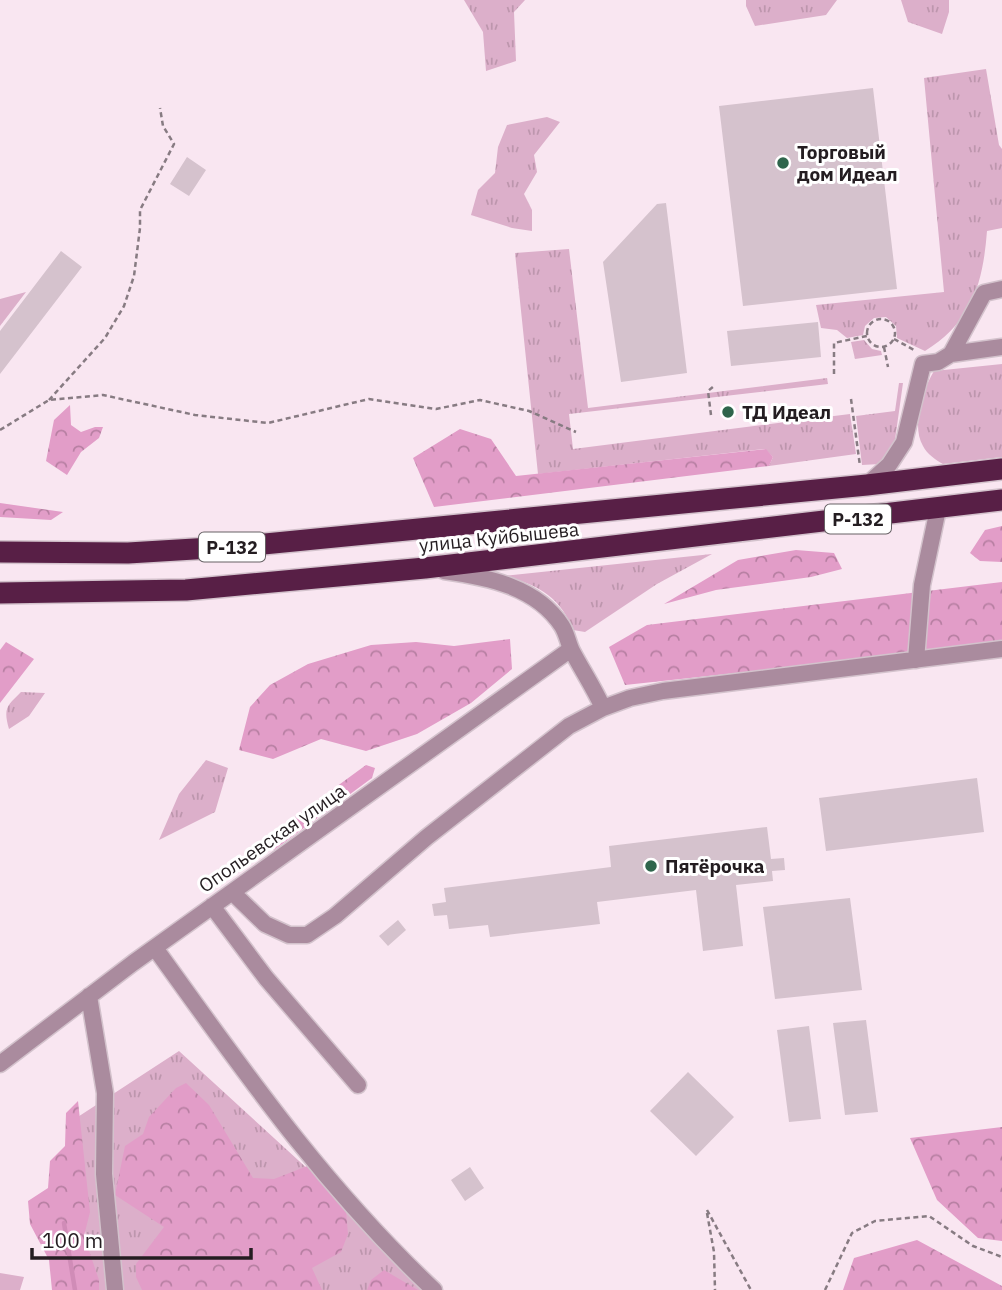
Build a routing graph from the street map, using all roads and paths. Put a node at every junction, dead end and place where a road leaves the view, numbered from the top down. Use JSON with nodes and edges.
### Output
{"nodes":[{"id":1,"x":160,"y":108,"type":"dead end"},
{"id":2,"x":1002,"y":289,"type":"edge"},
{"id":3,"x":867,"y":336,"type":"junction"},
{"id":4,"x":1002,"y":347,"type":"edge"},
{"id":5,"x":884,"y":348,"type":"junction"},
{"id":6,"x":951,"y":354,"type":"junction"},
{"id":7,"x":888,"y":367,"type":"dead end"},
{"id":8,"x":834,"y":374,"type":"dead end"},
{"id":9,"x":714,"y":386,"type":"dead end"},
{"id":10,"x":49,"y":400,"type":"junction"},
{"id":11,"x":851,"y":400,"type":"dead end"},
{"id":12,"x":711,"y":415,"type":"dead end"},
{"id":13,"x":0,"y":430,"type":"edge"},
{"id":14,"x":576,"y":432,"type":"dead end"},
{"id":15,"x":1002,"y":469,"type":"edge"},
{"id":16,"x":863,"y":476,"type":"junction"},
{"id":17,"x":1002,"y":500,"type":"edge"},
{"id":18,"x":939,"y":509,"type":"junction"},
{"id":19,"x":0,"y":552,"type":"edge"},
{"id":20,"x":425,"y":568,"type":"junction"},
{"id":21,"x":0,"y":593,"type":"edge"},
{"id":22,"x":571,"y":649,"type":"junction"},
{"id":23,"x":1002,"y":649,"type":"edge"},
{"id":24,"x":916,"y":660,"type":"junction"},
{"id":25,"x":603,"y":708,"type":"junction"},
{"id":26,"x":233,"y":892,"type":"junction"},
{"id":27,"x":212,"y":906,"type":"junction"},
{"id":28,"x":155,"y":948,"type":"junction"},
{"id":29,"x":89,"y":996,"type":"junction"},
{"id":30,"x":0,"y":1064,"type":"edge"},
{"id":31,"x":358,"y":1085,"type":"dead end"},
{"id":32,"x":1002,"y":1257,"type":"edge"},
{"id":33,"x":115,"y":1290,"type":"edge"},
{"id":34,"x":434,"y":1290,"type":"edge"},
{"id":35,"x":715,"y":1290,"type":"edge"},
{"id":36,"x":751,"y":1290,"type":"edge"},
{"id":37,"x":825,"y":1290,"type":"edge"}],
"edges":[{"from":1,"to":10,"type":"path"},
{"from":2,"to":6,"type":"street"},
{"from":3,"to":5,"type":"path"},
{"from":3,"to":5,"type":"path"},
{"from":3,"to":8,"type":"path"},
{"from":4,"to":6,"type":"street"},
{"from":5,"to":7,"type":"path"},
{"from":6,"to":16,"type":"street"},
{"from":9,"to":12,"type":"path"},
{"from":10,"to":13,"type":"path"},
{"from":10,"to":14,"type":"path"},
{"from":11,"to":16,"type":"path"},
{"from":15,"to":16,"type":"highway","name":"улица Куйбышева","number":"Р-132"},
{"from":16,"to":19,"type":"highway","name":"улица Куйбышева","number":"Р-132"},
{"from":17,"to":18,"type":"highway","name":"улица Куйбышева","number":"Р-132"},
{"from":18,"to":20,"type":"highway","name":"улица Куйбышева","number":"Р-132"},
{"from":18,"to":24,"type":"street"},
{"from":20,"to":21,"type":"highway","name":"улица Куйбышева","number":"Р-132"},
{"from":20,"to":22,"type":"street"},
{"from":22,"to":25,"type":"street"},
{"from":22,"to":26,"type":"street","name":"Опольевская улица"},
{"from":23,"to":24,"type":"street"},
{"from":24,"to":25,"type":"street"},
{"from":25,"to":26,"type":"street"},
{"from":26,"to":27,"type":"street","name":"Опольевская улица"},
{"from":27,"to":28,"type":"street","name":"Опольевская улица"},
{"from":27,"to":31,"type":"street"},
{"from":28,"to":29,"type":"street","name":"Опольевская улица"},
{"from":28,"to":34,"type":"street"},
{"from":29,"to":30,"type":"street","name":"Опольевская улица"},
{"from":29,"to":33,"type":"street"},
{"from":32,"to":37,"type":"path"},
{"from":35,"to":36,"type":"path"}]}
